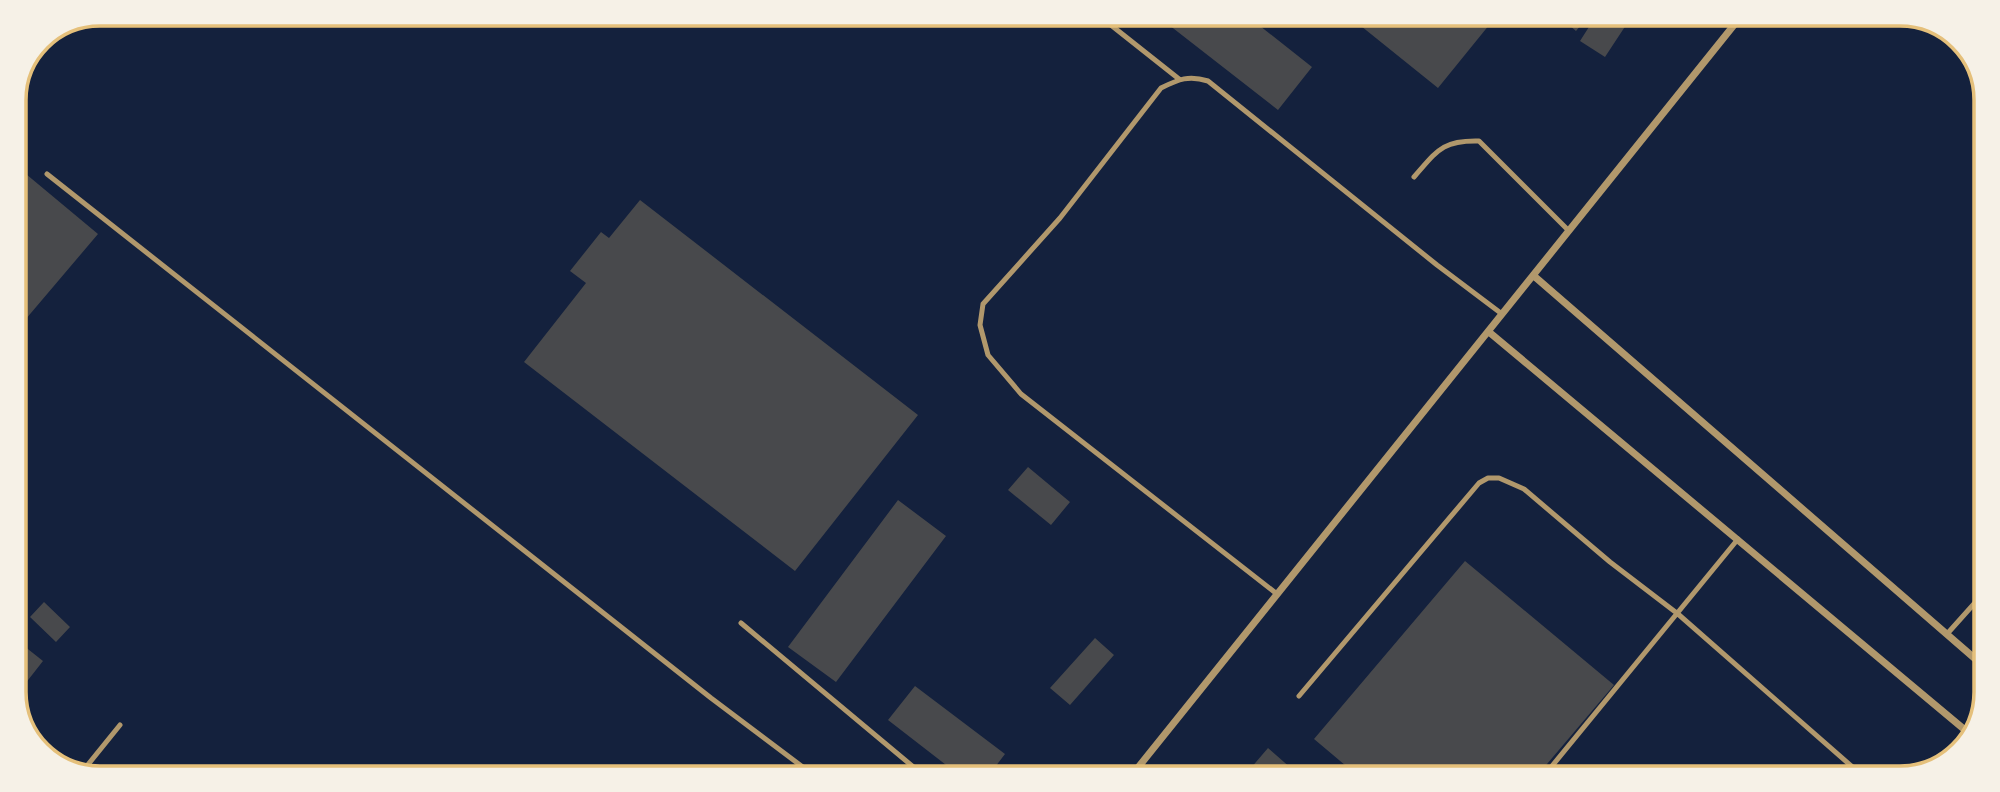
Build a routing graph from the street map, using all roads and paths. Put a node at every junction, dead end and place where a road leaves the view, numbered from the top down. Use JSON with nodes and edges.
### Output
{"nodes":[{"id":1,"x":1112,"y":26,"type":"edge"},
{"id":2,"x":1733,"y":26,"type":"edge"},
{"id":3,"x":1178,"y":79,"type":"junction"},
{"id":4,"x":47,"y":174,"type":"dead end"},
{"id":5,"x":1414,"y":177,"type":"dead end"},
{"id":6,"x":1569,"y":231,"type":"junction"},
{"id":7,"x":1534,"y":276,"type":"junction"},
{"id":8,"x":1502,"y":314,"type":"junction"},
{"id":9,"x":1489,"y":331,"type":"junction"},
{"id":10,"x":1738,"y":539,"type":"junction"},
{"id":11,"x":1277,"y":594,"type":"junction"},
{"id":12,"x":1974,"y":604,"type":"edge"},
{"id":13,"x":1678,"y":614,"type":"junction"},
{"id":14,"x":741,"y":623,"type":"dead end"},
{"id":15,"x":1947,"y":634,"type":"junction"},
{"id":16,"x":1974,"y":658,"type":"edge"},
{"id":17,"x":1299,"y":696,"type":"dead end"},
{"id":18,"x":120,"y":725,"type":"dead end"},
{"id":19,"x":1964,"y":729,"type":"edge"},
{"id":20,"x":88,"y":764,"type":"edge"},
{"id":21,"x":801,"y":766,"type":"edge"},
{"id":22,"x":912,"y":766,"type":"edge"},
{"id":23,"x":1139,"y":766,"type":"edge"},
{"id":24,"x":1552,"y":766,"type":"edge"},
{"id":25,"x":1851,"y":766,"type":"edge"}],
"edges":[{"from":1,"to":3,"type":"lane"},
{"from":2,"to":6,"type":"street"},
{"from":3,"to":8,"type":"lane"},
{"from":3,"to":11,"type":"lane"},
{"from":4,"to":21,"type":"lane"},
{"from":5,"to":6,"type":"lane"},
{"from":6,"to":7,"type":"street"},
{"from":7,"to":8,"type":"street"},
{"from":7,"to":15,"type":"street"},
{"from":8,"to":9,"type":"street"},
{"from":9,"to":10,"type":"street"},
{"from":9,"to":11,"type":"street"},
{"from":10,"to":13,"type":"lane"},
{"from":10,"to":19,"type":"street"},
{"from":11,"to":23,"type":"street"},
{"from":12,"to":15,"type":"lane"},
{"from":13,"to":17,"type":"lane"},
{"from":13,"to":24,"type":"lane"},
{"from":13,"to":25,"type":"lane"},
{"from":14,"to":22,"type":"lane"},
{"from":15,"to":16,"type":"street"},
{"from":18,"to":20,"type":"lane"}]}
